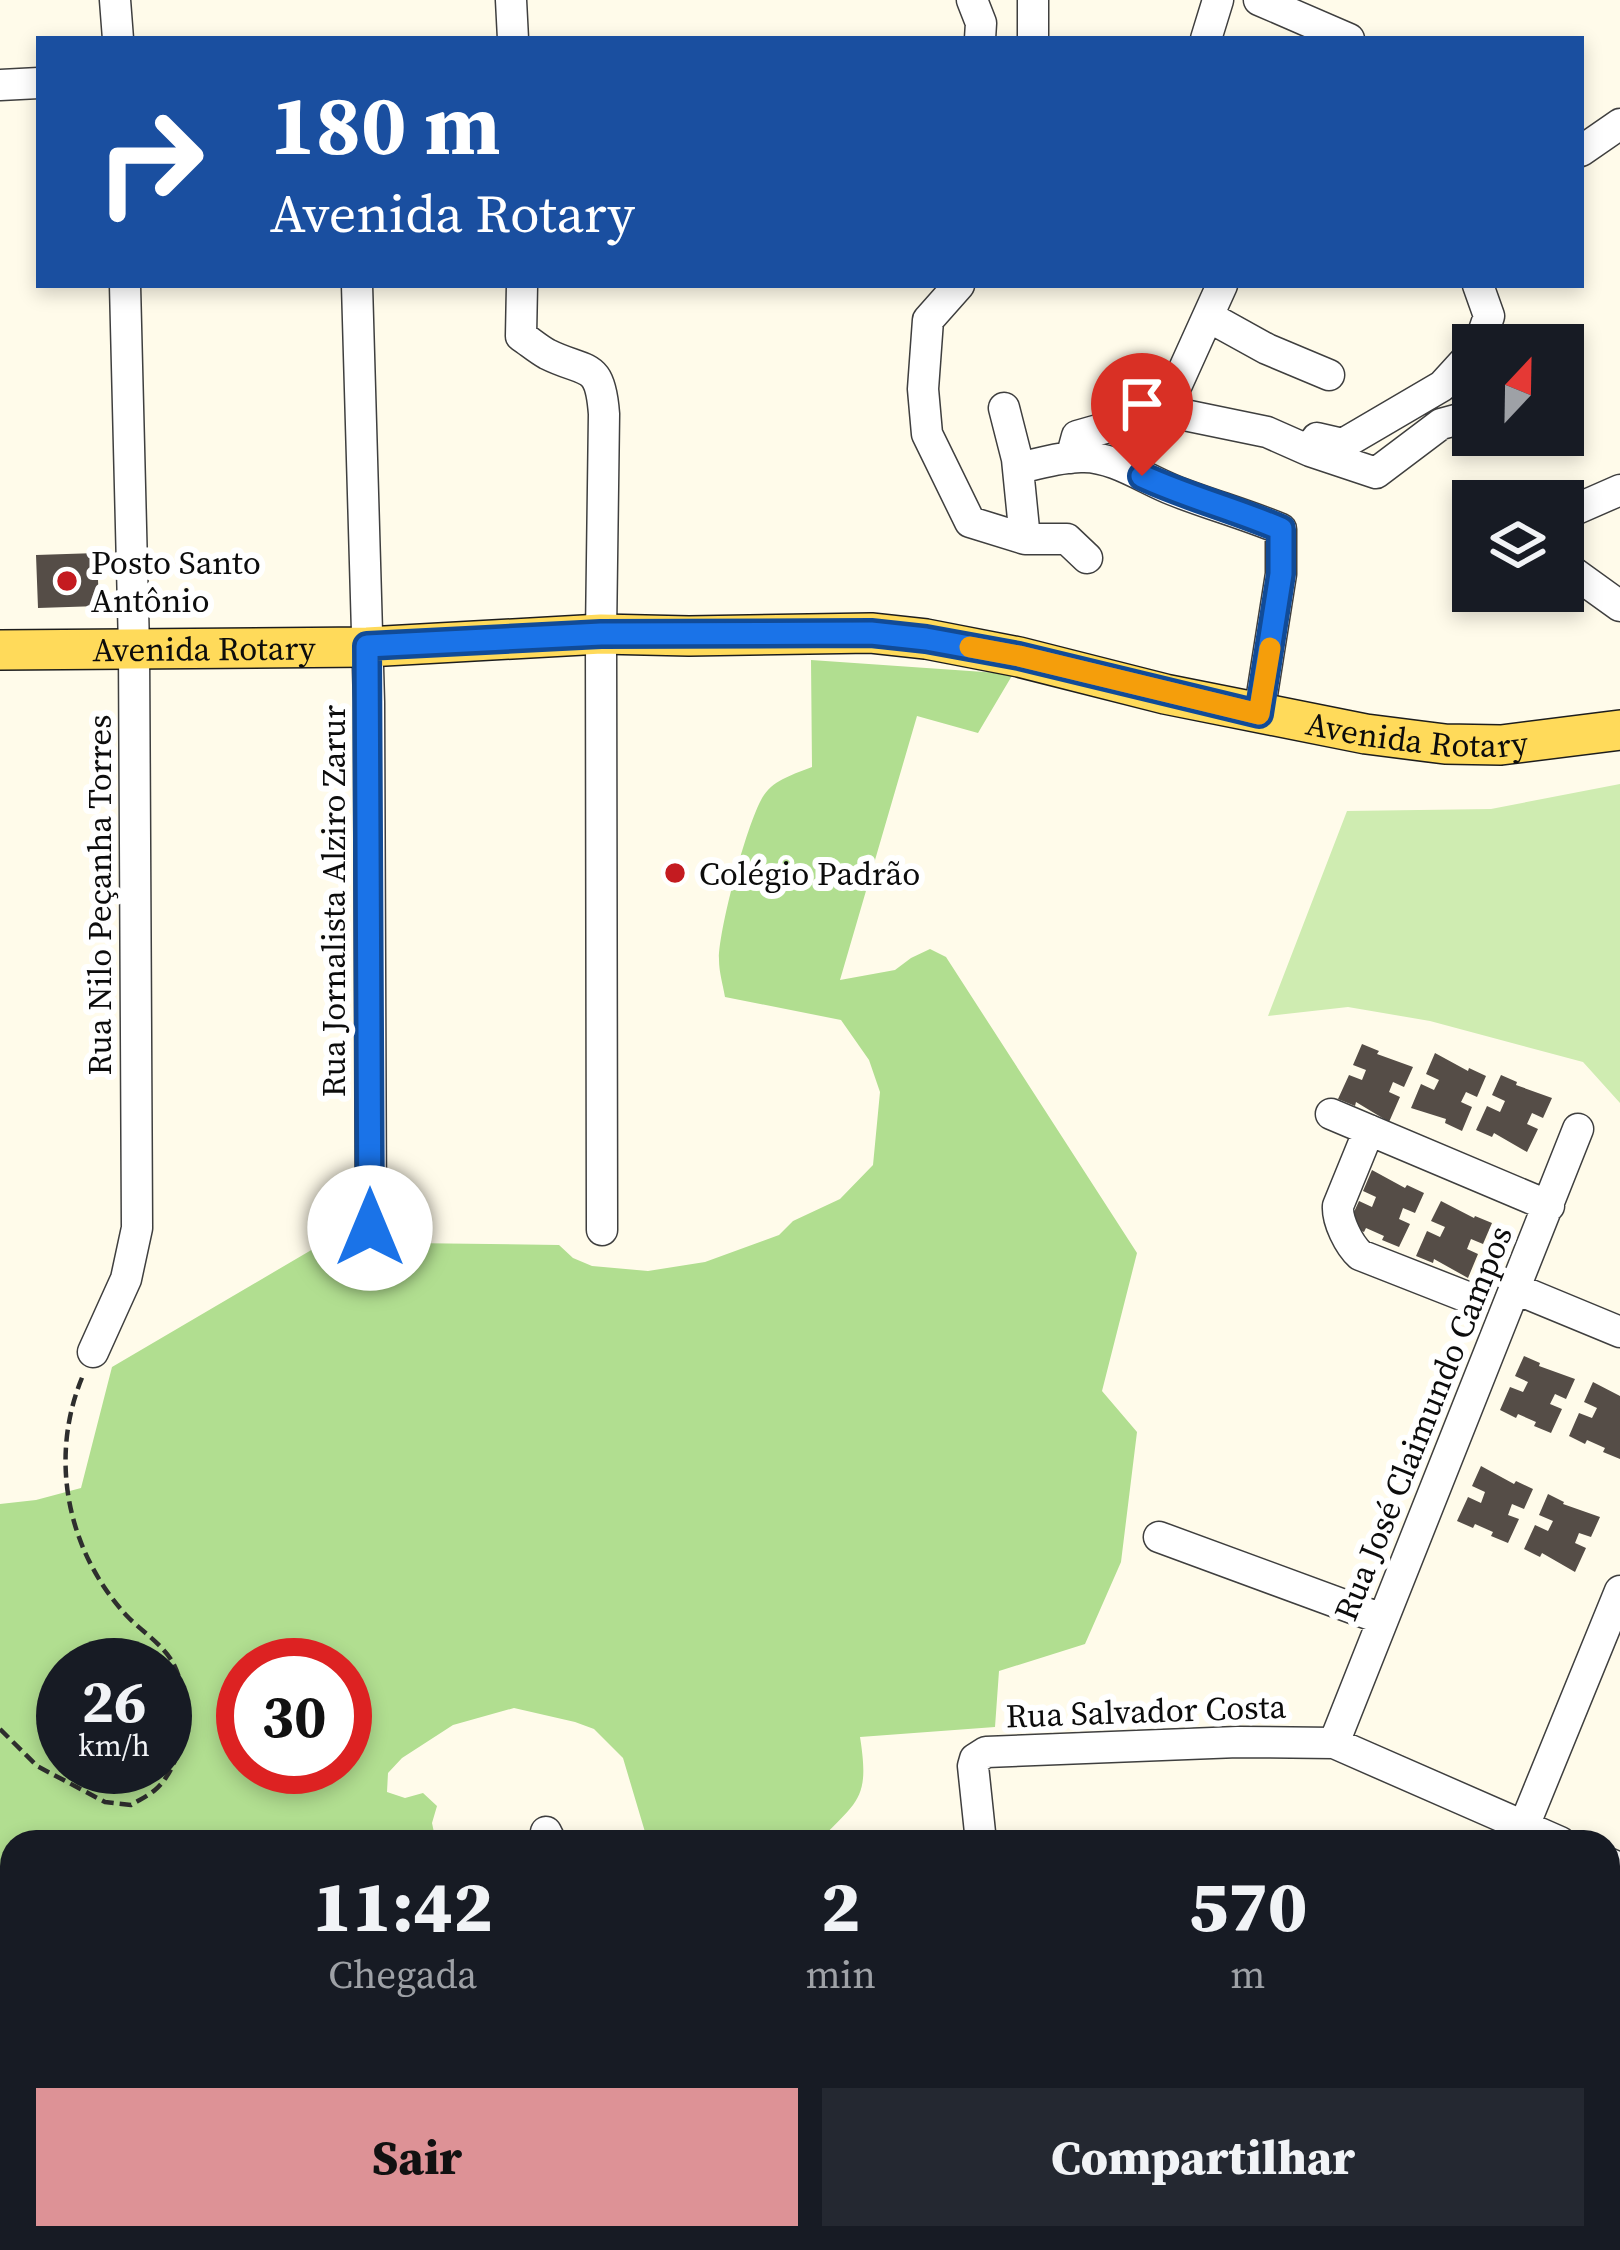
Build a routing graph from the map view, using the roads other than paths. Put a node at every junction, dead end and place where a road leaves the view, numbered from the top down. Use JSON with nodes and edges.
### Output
{"nodes":[{"id":1,"x":115,"y":0,"type":"edge"},
{"id":2,"x":511,"y":0,"type":"edge"},
{"id":3,"x":972,"y":0,"type":"edge"},
{"id":4,"x":1033,"y":0,"type":"edge"},
{"id":5,"x":1218,"y":0,"type":"edge"},
{"id":6,"x":1259,"y":0,"type":"edge"},
{"id":7,"x":118,"y":36,"type":"edge"},
{"id":8,"x":513,"y":36,"type":"edge"},
{"id":9,"x":980,"y":36,"type":"edge"},
{"id":10,"x":1033,"y":36,"type":"edge"},
{"id":11,"x":1206,"y":36,"type":"edge"},
{"id":12,"x":1342,"y":36,"type":"edge"},
{"id":13,"x":36,"y":83,"type":"edge"},
{"id":14,"x":0,"y":85,"type":"edge"},
{"id":15,"x":1620,"y":124,"type":"edge"},
{"id":16,"x":1585,"y":145,"type":"edge"},
{"id":17,"x":125,"y":288,"type":"edge"},
{"id":18,"x":357,"y":288,"type":"edge"},
{"id":19,"x":522,"y":288,"type":"edge"},
{"id":20,"x":956,"y":288,"type":"edge"},
{"id":21,"x":1221,"y":288,"type":"edge"},
{"id":22,"x":1479,"y":288,"type":"edge"},
{"id":23,"x":1209,"y":316,"type":"junction"},
{"id":24,"x":1487,"y":324,"type":"edge"},
{"id":25,"x":1330,"y":375,"type":"dead end"},
{"id":26,"x":1452,"y":375,"type":"edge"},
{"id":27,"x":1004,"y":408,"type":"dead end"},
{"id":28,"x":1165,"y":411,"type":"junction"},
{"id":29,"x":1452,"y":421,"type":"edge"},
{"id":30,"x":1310,"y":451,"type":"junction"},
{"id":31,"x":1071,"y":458,"type":"junction"},
{"id":32,"x":1018,"y":469,"type":"junction"},
{"id":33,"x":1620,"y":490,"type":"edge"},
{"id":34,"x":1584,"y":506,"type":"edge"},
{"id":35,"x":1025,"y":539,"type":"junction"},
{"id":36,"x":1087,"y":558,"type":"dead end"},
{"id":37,"x":1584,"y":580,"type":"edge"},
{"id":38,"x":1620,"y":606,"type":"edge"},
{"id":39,"x":601,"y":634,"type":"junction"},
{"id":40,"x":367,"y":646,"type":"junction"},
{"id":41,"x":134,"y":648,"type":"junction"},
{"id":42,"x":0,"y":650,"type":"edge"},
{"id":43,"x":1259,"y":714,"type":"junction"},
{"id":44,"x":1620,"y":730,"type":"edge"},
{"id":45,"x":1330,"y":1114,"type":"dead end"},
{"id":46,"x":1579,"y":1129,"type":"dead end"},
{"id":47,"x":1369,"y":1130,"type":"junction"},
{"id":48,"x":1550,"y":1206,"type":"junction"},
{"id":49,"x":370,"y":1228,"type":"dead end"},
{"id":50,"x":602,"y":1230,"type":"dead end"},
{"id":51,"x":1516,"y":1289,"type":"junction"},
{"id":52,"x":1467,"y":1297,"type":"dead end"},
{"id":53,"x":1620,"y":1333,"type":"edge"},
{"id":54,"x":93,"y":1352,"type":"road end"},
{"id":55,"x":1160,"y":1537,"type":"dead end"},
{"id":56,"x":1620,"y":1591,"type":"edge"},
{"id":57,"x":1382,"y":1619,"type":"junction"},
{"id":58,"x":1334,"y":1743,"type":"junction"},
{"id":59,"x":1524,"y":1826,"type":"junction"},
{"id":60,"x":980,"y":1830,"type":"edge"},
{"id":61,"x":1533,"y":1830,"type":"edge"}],
"edges":[{"from":1,"to":7,"type":"street"},
{"from":2,"to":8,"type":"street"},
{"from":3,"to":9,"type":"street"},
{"from":4,"to":10,"type":"street"},
{"from":5,"to":11,"type":"street"},
{"from":6,"to":12,"type":"street"},
{"from":13,"to":14,"type":"street"},
{"from":15,"to":16,"type":"street"},
{"from":17,"to":41,"type":"street","name":"Rua Nilo Peçanha Torres"},
{"from":18,"to":40,"type":"street","name":"Rua Jornalista Alziro Zarur"},
{"from":19,"to":39,"type":"street"},
{"from":20,"to":35,"type":"street"},
{"from":21,"to":23,"type":"street"},
{"from":22,"to":24,"type":"street"},
{"from":23,"to":25,"type":"street"},
{"from":23,"to":28,"type":"street"},
{"from":26,"to":30,"type":"street"},
{"from":27,"to":32,"type":"street"},
{"from":28,"to":30,"type":"street"},
{"from":28,"to":31,"type":"street"},
{"from":29,"to":30,"type":"street"},
{"from":31,"to":32,"type":"street"},
{"from":31,"to":43,"type":"street"},
{"from":32,"to":35,"type":"street"},
{"from":33,"to":34,"type":"street"},
{"from":35,"to":36,"type":"street"},
{"from":37,"to":38,"type":"street"},
{"from":39,"to":40,"type":"main road","name":"Avenida Rotary"},
{"from":39,"to":43,"type":"main road","name":"Avenida Rotary"},
{"from":39,"to":50,"type":"street"},
{"from":40,"to":41,"type":"main road","name":"Avenida Rotary"},
{"from":40,"to":49,"type":"street","name":"Rua Jornalista Alziro Zarur"},
{"from":41,"to":42,"type":"main road","name":"Avenida Rotary"},
{"from":41,"to":54,"type":"street","name":"Rua Nilo Peçanha Torres"},
{"from":43,"to":44,"type":"main road","name":"Avenida Rotary"},
{"from":45,"to":47,"type":"street"},
{"from":46,"to":48,"type":"street","name":"Rua José Claimundo Campos"},
{"from":47,"to":48,"type":"street"},
{"from":47,"to":52,"type":"street"},
{"from":48,"to":51,"type":"street","name":"Rua José Claimundo Campos"},
{"from":51,"to":53,"type":"street"},
{"from":51,"to":57,"type":"street","name":"Rua José Claimundo Campos"},
{"from":55,"to":57,"type":"street"},
{"from":56,"to":59,"type":"street"},
{"from":57,"to":58,"type":"street","name":"Rua José Claimundo Campos"},
{"from":58,"to":59,"type":"street"},
{"from":58,"to":60,"type":"street","name":"Rua Salvador Costa"},
{"from":59,"to":61,"type":"street"}]}
